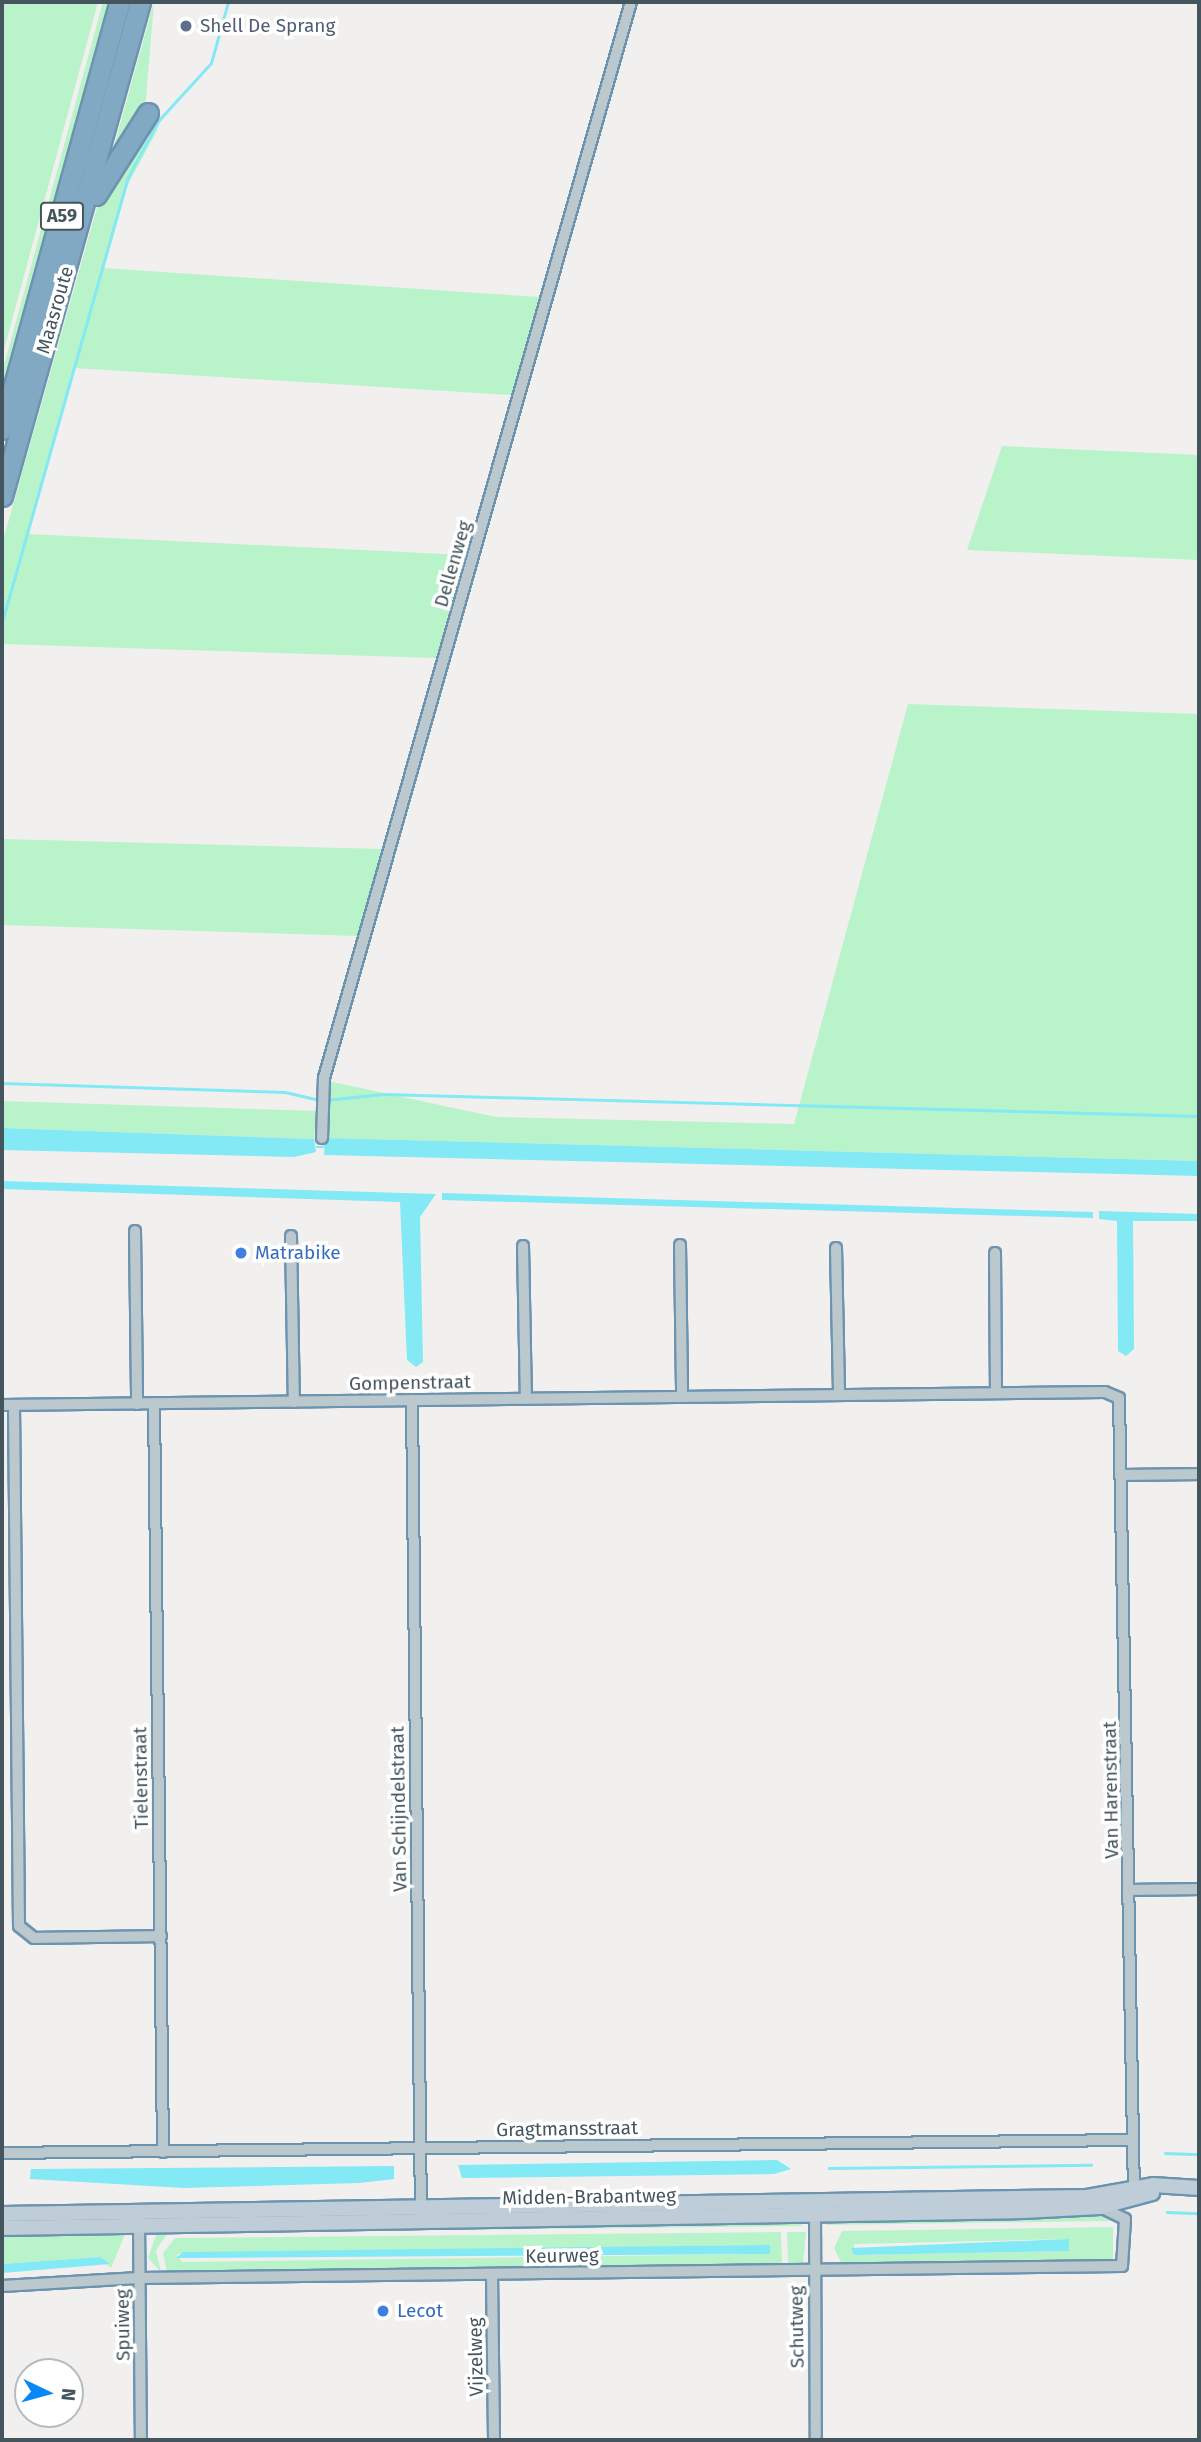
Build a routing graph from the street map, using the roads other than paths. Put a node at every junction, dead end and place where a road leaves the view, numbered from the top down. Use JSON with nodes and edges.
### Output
{"nodes":[{"id":1,"x":120,"y":2,"type":"edge"},
{"id":2,"x":140,"y":2,"type":"edge"},
{"id":3,"x":631,"y":2,"type":"edge"},
{"id":4,"x":148,"y":113,"type":"dead end"},
{"id":5,"x":75,"y":236,"type":"junction"},
{"id":6,"x":2,"y":429,"type":"edge"},
{"id":7,"x":2,"y":496,"type":"edge"},
{"id":8,"x":323,"y":1138,"type":"dead end"},
{"id":9,"x":135,"y":1231,"type":"dead end"},
{"id":10,"x":291,"y":1236,"type":"dead end"},
{"id":11,"x":680,"y":1245,"type":"dead end"},
{"id":12,"x":523,"y":1247,"type":"dead end"},
{"id":13,"x":836,"y":1248,"type":"dead end"},
{"id":14,"x":995,"y":1253,"type":"dead end"},
{"id":15,"x":1105,"y":1392,"type":"joint"},
{"id":16,"x":996,"y":1393,"type":"junction"},
{"id":17,"x":839,"y":1395,"type":"junction"},
{"id":18,"x":682,"y":1397,"type":"junction"},
{"id":19,"x":526,"y":1399,"type":"junction"},
{"id":20,"x":412,"y":1400,"type":"junction"},
{"id":21,"x":294,"y":1402,"type":"junction"},
{"id":22,"x":154,"y":1403,"type":"junction"},
{"id":23,"x":137,"y":1404,"type":"junction"},
{"id":24,"x":2,"y":1405,"type":"edge"},
{"id":25,"x":14,"y":1405,"type":"junction"},
{"id":26,"x":1199,"y":1474,"type":"edge"},
{"id":27,"x":1125,"y":1475,"type":"junction"},
{"id":28,"x":1199,"y":1889,"type":"edge"},
{"id":29,"x":1130,"y":1890,"type":"junction"},
{"id":30,"x":160,"y":1936,"type":"junction"},
{"id":31,"x":1132,"y":2140,"type":"junction"},
{"id":32,"x":421,"y":2150,"type":"junction"},
{"id":33,"x":163,"y":2152,"type":"junction"},
{"id":34,"x":2,"y":2153,"type":"edge"},
{"id":35,"x":1199,"y":2188,"type":"edge"},
{"id":36,"x":1134,"y":2192,"type":"junction"},
{"id":37,"x":1100,"y":2207,"type":"junction"},
{"id":38,"x":815,"y":2208,"type":"junction"},
{"id":39,"x":421,"y":2212,"type":"junction"},
{"id":40,"x":2,"y":2214,"type":"edge"},
{"id":41,"x":139,"y":2216,"type":"junction"},
{"id":42,"x":2,"y":2228,"type":"edge"},
{"id":43,"x":814,"y":2270,"type":"junction"},
{"id":44,"x":492,"y":2274,"type":"junction"},
{"id":45,"x":139,"y":2278,"type":"junction"},
{"id":46,"x":2,"y":2286,"type":"edge"},
{"id":47,"x":141,"y":2440,"type":"edge"},
{"id":48,"x":494,"y":2440,"type":"edge"},
{"id":49,"x":816,"y":2440,"type":"edge"}],
"edges":[{"from":1,"to":6,"type":"highway","name":"Maasroute","number":"A59"},
{"from":2,"to":5,"type":"highway","name":"Maasroute","number":"A59"},
{"from":3,"to":8,"type":"street","name":"Dellenweg"},
{"from":4,"to":5,"type":"highway","number":"A59"},
{"from":5,"to":7,"type":"highway","name":"Maasroute","number":"A59"},
{"from":9,"to":23,"type":"street"},
{"from":10,"to":21,"type":"street"},
{"from":11,"to":18,"type":"street"},
{"from":12,"to":19,"type":"street"},
{"from":13,"to":17,"type":"street"},
{"from":14,"to":16,"type":"street"},
{"from":15,"to":16,"type":"street","name":"Gompenstraat"},
{"from":15,"to":27,"type":"street","name":"Van Harenstraat"},
{"from":16,"to":17,"type":"street","name":"Gompenstraat"},
{"from":17,"to":18,"type":"street","name":"Gompenstraat"},
{"from":18,"to":19,"type":"street","name":"Gompenstraat"},
{"from":19,"to":20,"type":"street","name":"Gompenstraat"},
{"from":20,"to":21,"type":"street","name":"Gompenstraat"},
{"from":20,"to":32,"type":"street","name":"Van Schijndelstraat"},
{"from":21,"to":22,"type":"street","name":"Gompenstraat"},
{"from":22,"to":23,"type":"street","name":"Gompenstraat"},
{"from":22,"to":30,"type":"street","name":"Tielenstraat"},
{"from":23,"to":25,"type":"street","name":"Gompenstraat"},
{"from":24,"to":25,"type":"street","name":"Gompenstraat"},
{"from":25,"to":30,"type":"street"},
{"from":26,"to":27,"type":"street"},
{"from":27,"to":29,"type":"street","name":"Van Harenstraat"},
{"from":28,"to":29,"type":"street"},
{"from":29,"to":31,"type":"street","name":"Van Harenstraat"},
{"from":30,"to":33,"type":"street","name":"Tielenstraat"},
{"from":31,"to":32,"type":"street","name":"Gragtmansstraat"},
{"from":31,"to":36,"type":"street","name":"Van Harenstraat"},
{"from":32,"to":33,"type":"street","name":"Gragtmansstraat"},
{"from":32,"to":39,"type":"street","name":"Van Schijndelstraat"},
{"from":33,"to":34,"type":"street","name":"Gragtmansstraat"},
{"from":35,"to":36,"type":"street","name":"Midden-Brabantweg"},
{"from":36,"to":37,"type":"street","name":"Midden-Brabantweg"},
{"from":36,"to":38,"type":"street","name":"Midden-Brabantweg"},
{"from":37,"to":38,"type":"street","name":"Midden-Brabantweg"},
{"from":37,"to":43,"type":"street","name":"Keurweg"},
{"from":38,"to":39,"type":"street","name":"Midden-Brabantweg"},
{"from":38,"to":43,"type":"street","name":"Schutweg"},
{"from":39,"to":41,"type":"street","name":"Midden-Brabantweg"},
{"from":40,"to":41,"type":"street","name":"Midden-Brabantweg"},
{"from":41,"to":42,"type":"street","name":"Midden-Brabantweg"},
{"from":41,"to":45,"type":"street","name":"Spuiweg"},
{"from":43,"to":44,"type":"street","name":"Keurweg"},
{"from":43,"to":49,"type":"street","name":"Schutweg"},
{"from":44,"to":45,"type":"street","name":"Keurweg"},
{"from":44,"to":48,"type":"street","name":"Vijzelweg"},
{"from":45,"to":46,"type":"street","name":"Keurweg"},
{"from":45,"to":47,"type":"street","name":"Spuiweg"}]}
